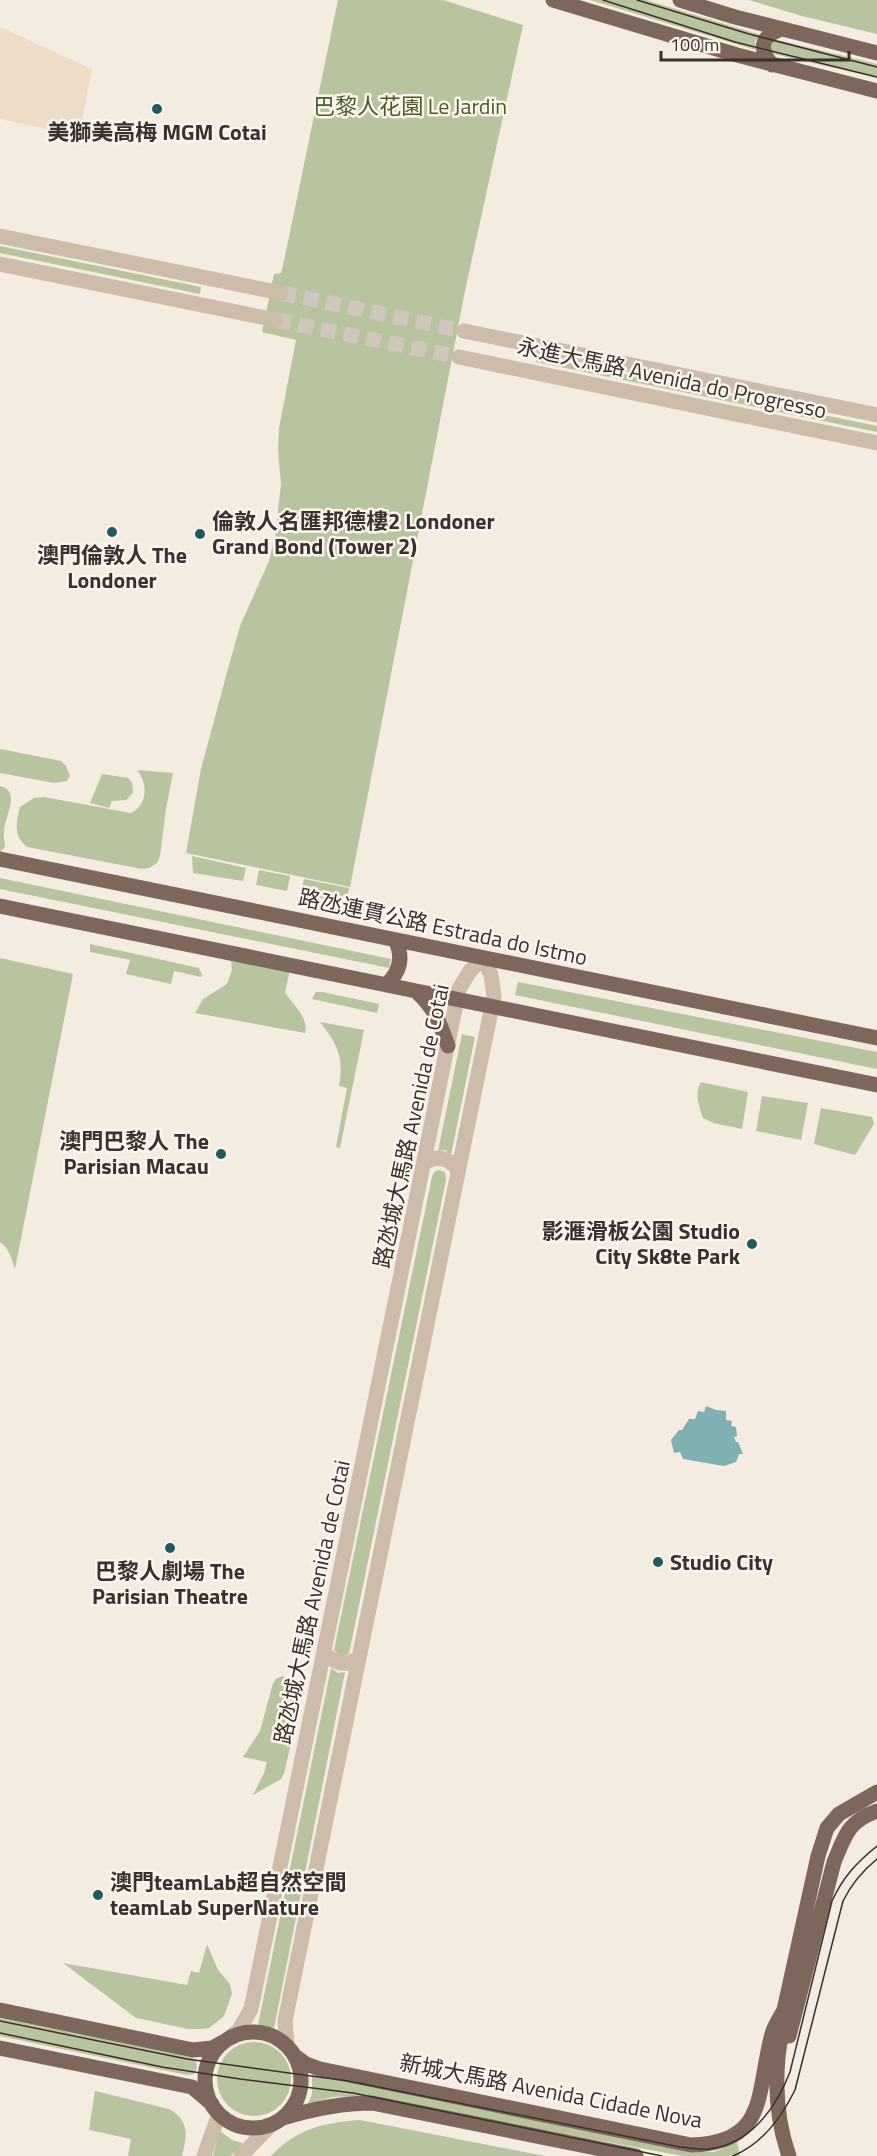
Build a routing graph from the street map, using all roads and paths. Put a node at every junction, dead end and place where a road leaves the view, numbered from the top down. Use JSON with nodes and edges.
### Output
{"nodes":[{"id":1,"x":553,"y":0,"type":"edge"},
{"id":2,"x":680,"y":0,"type":"edge"},
{"id":3,"x":782,"y":29,"type":"junction"},
{"id":4,"x":877,"y":53,"type":"edge"},
{"id":5,"x":772,"y":64,"type":"junction"},
{"id":6,"x":877,"y":91,"type":"edge"},
{"id":7,"x":0,"y":236,"type":"edge"},
{"id":8,"x":0,"y":264,"type":"edge"},
{"id":9,"x":280,"y":293,"type":"tunnel mouth"},
{"id":10,"x":276,"y":320,"type":"tunnel mouth"},
{"id":11,"x":464,"y":331,"type":"tunnel mouth"},
{"id":12,"x":459,"y":357,"type":"tunnel mouth"},
{"id":13,"x":877,"y":415,"type":"edge"},
{"id":14,"x":877,"y":443,"type":"edge"},
{"id":15,"x":0,"y":859,"type":"edge"},
{"id":16,"x":0,"y":906,"type":"edge"},
{"id":17,"x":395,"y":940,"type":"junction"},
{"id":18,"x":483,"y":958,"type":"junction"},
{"id":19,"x":386,"y":985,"type":"junction"},
{"id":20,"x":417,"y":991,"type":"junction"},
{"id":21,"x":457,"y":1000,"type":"junction"},
{"id":22,"x":492,"y":1007,"type":"junction"},
{"id":23,"x":877,"y":1038,"type":"edge"},
{"id":24,"x":448,"y":1046,"type":"junction"},
{"id":25,"x":877,"y":1085,"type":"edge"},
{"id":26,"x":424,"y":1163,"type":"junction"},
{"id":27,"x":458,"y":1170,"type":"junction"},
{"id":28,"x":324,"y":1652,"type":"junction"},
{"id":29,"x":359,"y":1658,"type":"junction"},
{"id":30,"x":877,"y":1792,"type":"edge"},
{"id":31,"x":877,"y":1811,"type":"edge"},
{"id":32,"x":0,"y":2010,"type":"edge"},
{"id":33,"x":784,"y":2010,"type":"junction"},
{"id":34,"x":227,"y":2040,"type":"junction"},
{"id":35,"x":0,"y":2048,"type":"edge"},
{"id":36,"x":291,"y":2051,"type":"junction"},
{"id":37,"x":778,"y":2056,"type":"junction"},
{"id":38,"x":215,"y":2109,"type":"junction"},
{"id":39,"x":278,"y":2121,"type":"junction"},
{"id":40,"x":204,"y":2156,"type":"edge"},
{"id":41,"x":242,"y":2156,"type":"edge"},
{"id":42,"x":636,"y":2156,"type":"edge"},
{"id":43,"x":789,"y":2156,"type":"edge"}],
"edges":[{"from":1,"to":5,"type":"main road"},
{"from":2,"to":3,"type":"main road"},
{"from":3,"to":4,"type":"main road"},
{"from":3,"to":5,"type":"main road"},
{"from":5,"to":6,"type":"main road"},
{"from":7,"to":9,"type":"street"},
{"from":8,"to":10,"type":"street"},
{"from":11,"to":13,"type":"street","name":"永進大馬路 Avenida do Progresso"},
{"from":12,"to":14,"type":"street","name":"永進大馬路 Avenida do Progresso"},
{"from":15,"to":17,"type":"main road","name":"路氹連貫公路 Estrada do Istmo"},
{"from":16,"to":19,"type":"main road"},
{"from":17,"to":18,"type":"main road","name":"路氹連貫公路 Estrada do Istmo"},
{"from":17,"to":19,"type":"main road"},
{"from":18,"to":21,"type":"street","name":"路氹城大馬路 Avenida de Cotai"},
{"from":18,"to":22,"type":"street"},
{"from":18,"to":23,"type":"main road","name":"路氹連貫公路 Estrada do Istmo"},
{"from":19,"to":20,"type":"main road"},
{"from":20,"to":21,"type":"main road"},
{"from":20,"to":24,"type":"main road"},
{"from":21,"to":22,"type":"main road"},
{"from":21,"to":24,"type":"street","name":"路氹城大馬路 Avenida de Cotai"},
{"from":22,"to":25,"type":"main road"},
{"from":22,"to":27,"type":"street"},
{"from":24,"to":26,"type":"street","name":"路氹城大馬路 Avenida de Cotai"},
{"from":26,"to":27,"type":"street"},
{"from":26,"to":28,"type":"street","name":"路氹城大馬路 Avenida de Cotai"},
{"from":27,"to":29,"type":"street"},
{"from":28,"to":29,"type":"street"},
{"from":28,"to":34,"type":"street","name":"路氹城大馬路 Avenida de Cotai"},
{"from":29,"to":36,"type":"street"},
{"from":30,"to":33,"type":"main road"},
{"from":31,"to":37,"type":"main road"},
{"from":32,"to":34,"type":"main road"},
{"from":33,"to":36,"type":"main road","name":"新城大馬路 Avenida Cidade Nova"},
{"from":33,"to":37,"type":"main road"},
{"from":34,"to":36,"type":"main road"},
{"from":34,"to":38,"type":"main road"},
{"from":35,"to":38,"type":"main road"},
{"from":36,"to":39,"type":"main road"},
{"from":37,"to":43,"type":"main road"},
{"from":38,"to":39,"type":"main road"},
{"from":38,"to":40,"type":"street"},
{"from":39,"to":41,"type":"street"},
{"from":39,"to":42,"type":"main road","name":"新城大馬路 Avenida Cidade Nova"}]}
